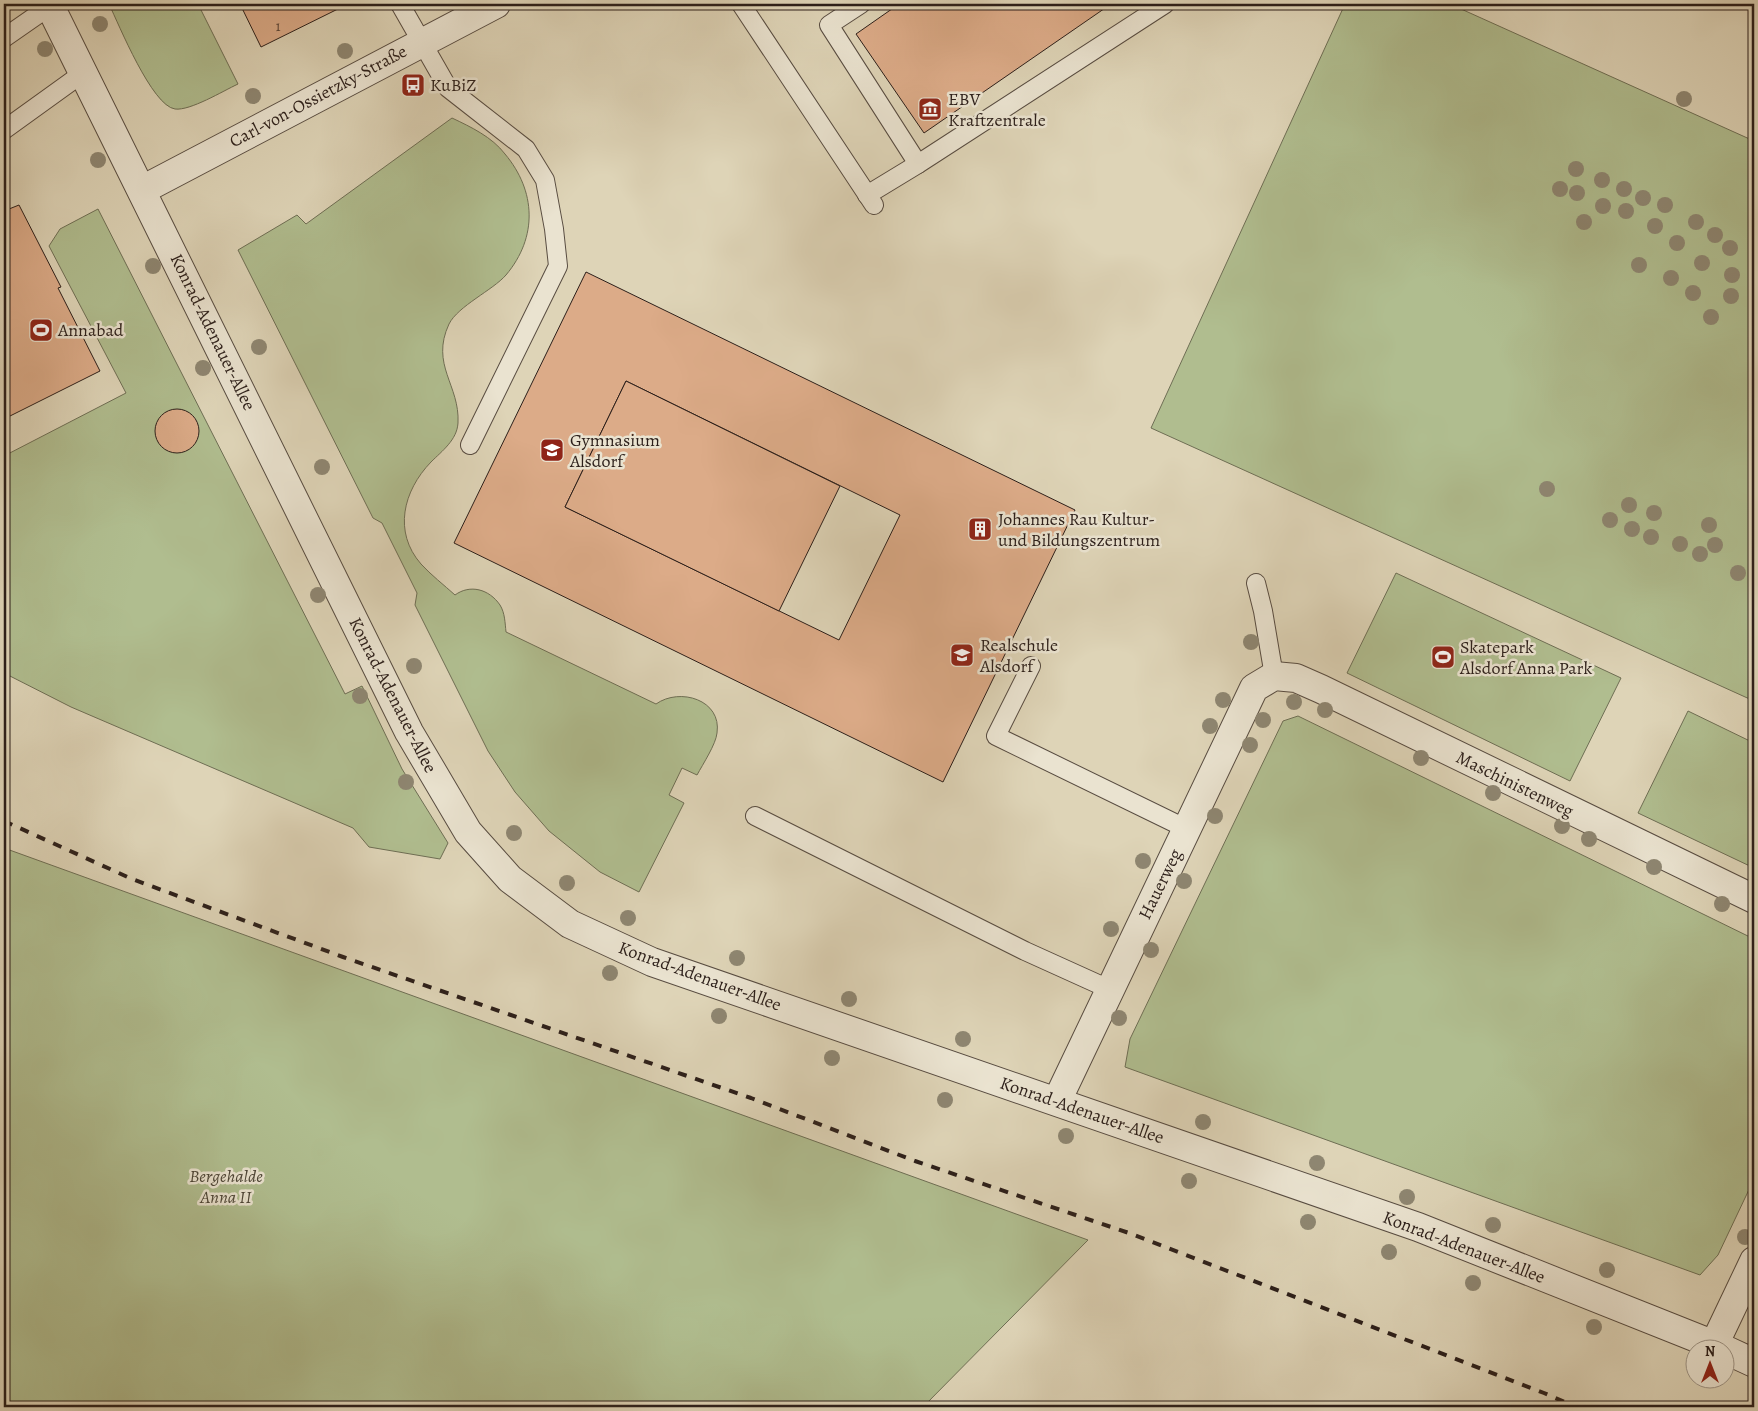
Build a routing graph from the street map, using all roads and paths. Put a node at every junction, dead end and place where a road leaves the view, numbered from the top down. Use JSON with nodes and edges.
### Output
{"nodes":[{"id":1,"x":400,"y":4,"type":"edge"},
{"id":2,"x":496,"y":4,"type":"edge"},
{"id":3,"x":741,"y":4,"type":"edge"},
{"id":4,"x":861,"y":4,"type":"edge"},
{"id":5,"x":1165,"y":4,"type":"edge"},
{"id":6,"x":49,"y":5,"type":"edge"},
{"id":7,"x":4,"y":38,"type":"edge"},
{"id":8,"x":420,"y":42,"type":"junction"},
{"id":9,"x":83,"y":73,"type":"junction"},
{"id":10,"x":4,"y":130,"type":"edge"},
{"id":11,"x":918,"y":164,"type":"junction"},
{"id":12,"x":142,"y":190,"type":"junction"},
{"id":13,"x":470,"y":445,"type":"dead end"},
{"id":14,"x":1256,"y":583,"type":"dead end"},
{"id":15,"x":1031,"y":666,"type":"dead end"},
{"id":16,"x":1274,"y":676,"type":"junction"},
{"id":17,"x":755,"y":816,"type":"dead end"},
{"id":18,"x":1186,"y":830,"type":"junction"},
{"id":19,"x":1754,"y":899,"type":"edge"},
{"id":20,"x":1110,"y":989,"type":"junction"},
{"id":21,"x":1057,"y":1101,"type":"junction"},
{"id":22,"x":1754,"y":1261,"type":"edge"},
{"id":23,"x":1696,"y":1338,"type":"edge"},
{"id":24,"x":1725,"y":1338,"type":"edge"},
{"id":25,"x":1736,"y":1355,"type":"edge"},
{"id":26,"x":1754,"y":1363,"type":"edge"}],
"edges":[{"from":1,"to":8,"type":"lane"},
{"from":2,"to":8,"type":"street","name":"Carl-von-Ossietzky-Straße"},
{"from":3,"to":11,"type":"lane"},
{"from":4,"to":11,"type":"lane"},
{"from":5,"to":11,"type":"lane"},
{"from":6,"to":7,"type":"lane"},
{"from":6,"to":9,"type":"street","name":"Konrad-Adenauer-Allee"},
{"from":8,"to":12,"type":"street","name":"Carl-von-Ossietzky-Straße"},
{"from":8,"to":13,"type":"lane"},
{"from":9,"to":10,"type":"lane"},
{"from":9,"to":12,"type":"street","name":"Konrad-Adenauer-Allee"},
{"from":12,"to":21,"type":"street","name":"Konrad-Adenauer-Allee"},
{"from":14,"to":16,"type":"lane"},
{"from":15,"to":18,"type":"lane"},
{"from":16,"to":18,"type":"street","name":"Hauerweg"},
{"from":16,"to":19,"type":"street","name":"Maschinistenweg"},
{"from":17,"to":20,"type":"lane"},
{"from":18,"to":20,"type":"street","name":"Hauerweg"},
{"from":20,"to":21,"type":"street","name":"Hauerweg"},
{"from":21,"to":23,"type":"street","name":"Konrad-Adenauer-Allee"},
{"from":22,"to":24,"type":"street"},
{"from":25,"to":26,"type":"street","name":"Konrad-Adenauer-Allee"}]}
